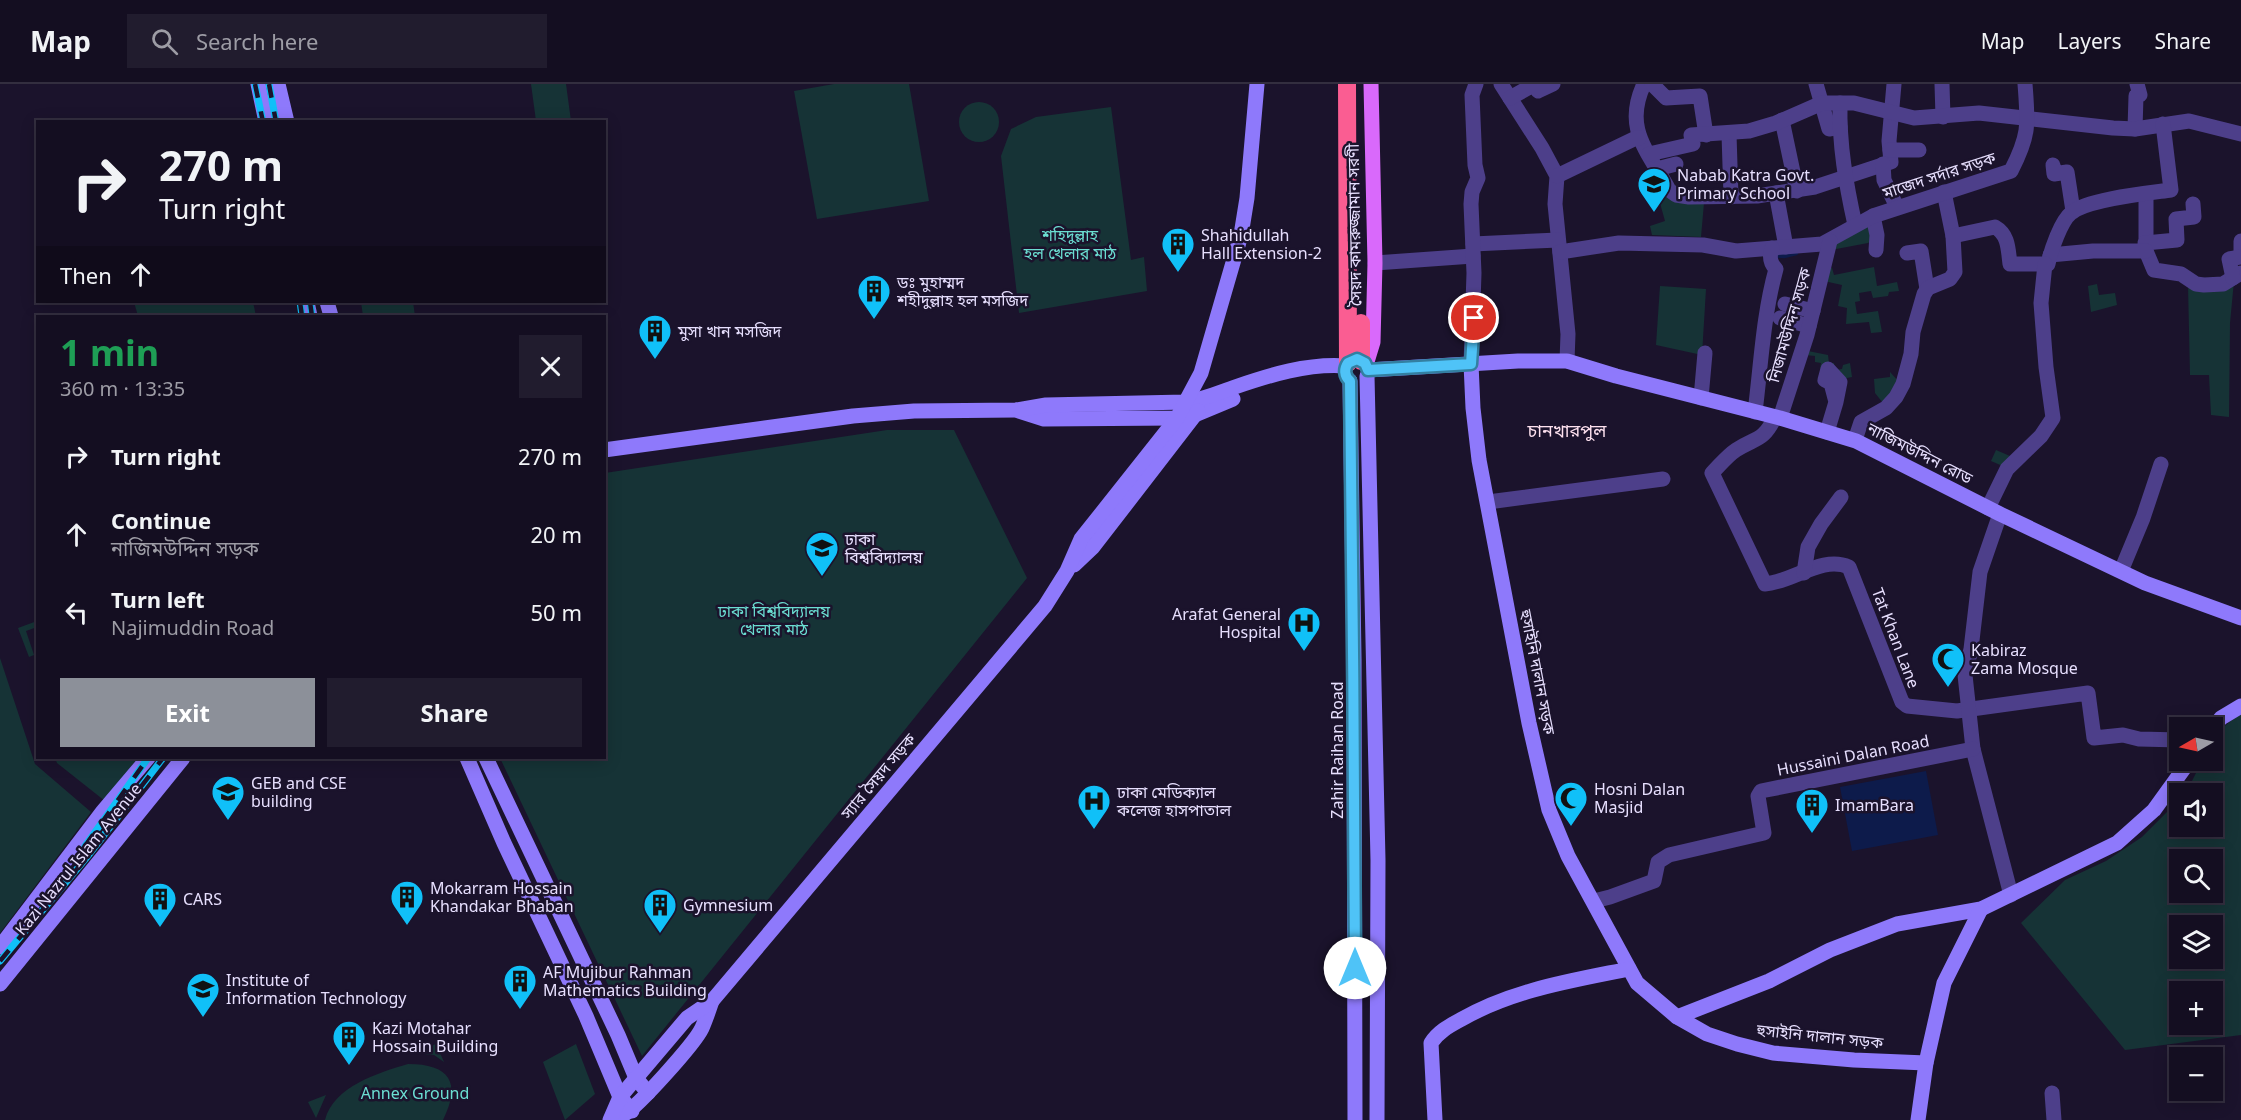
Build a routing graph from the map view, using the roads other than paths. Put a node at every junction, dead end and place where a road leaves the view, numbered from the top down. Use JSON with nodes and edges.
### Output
{"nodes":[{"id":1,"x":258,"y":84,"type":"edge"},
{"id":2,"x":279,"y":84,"type":"edge"},
{"id":3,"x":1257,"y":84,"type":"edge"},
{"id":4,"x":1347,"y":84,"type":"edge"},
{"id":5,"x":1359,"y":84,"type":"edge"},
{"id":6,"x":1371,"y":84,"type":"edge"},
{"id":7,"x":1476,"y":84,"type":"edge"},
{"id":8,"x":1500,"y":84,"type":"edge"},
{"id":9,"x":1553,"y":84,"type":"edge"},
{"id":10,"x":1816,"y":84,"type":"edge"},
{"id":11,"x":1894,"y":84,"type":"edge"},
{"id":12,"x":1942,"y":84,"type":"edge"},
{"id":13,"x":2025,"y":84,"type":"edge"},
{"id":14,"x":2137,"y":90,"type":"edge"},
{"id":15,"x":1648,"y":91,"type":"edge"},
{"id":16,"x":1510,"y":98,"type":"junction"},
{"id":17,"x":1822,"y":103,"type":"junction"},
{"id":18,"x":1840,"y":103,"type":"junction"},
{"id":19,"x":1896,"y":113,"type":"junction"},
{"id":20,"x":1943,"y":117,"type":"junction"},
{"id":21,"x":2028,"y":119,"type":"junction"},
{"id":22,"x":266,"y":120,"type":"edge"},
{"id":23,"x":287,"y":120,"type":"edge"},
{"id":24,"x":1782,"y":120,"type":"junction"},
{"id":25,"x":2163,"y":124,"type":"junction"},
{"id":26,"x":1840,"y":128,"type":"junction"},
{"id":27,"x":2136,"y":129,"type":"junction"},
{"id":28,"x":1729,"y":134,"type":"junction"},
{"id":29,"x":2241,"y":134,"type":"edge"},
{"id":30,"x":1706,"y":135,"type":"junction"},
{"id":31,"x":1639,"y":138,"type":"junction"},
{"id":32,"x":1918,"y":150,"type":"dead end"},
{"id":33,"x":1649,"y":154,"type":"junction"},
{"id":34,"x":1887,"y":157,"type":"junction"},
{"id":35,"x":1676,"y":164,"type":"dead end"},
{"id":36,"x":2053,"y":165,"type":"dead end"},
{"id":37,"x":1657,"y":169,"type":"junction"},
{"id":38,"x":1557,"y":176,"type":"junction"},
{"id":39,"x":1844,"y":177,"type":"junction"},
{"id":40,"x":1797,"y":191,"type":"junction"},
{"id":41,"x":1944,"y":192,"type":"junction"},
{"id":42,"x":1776,"y":194,"type":"junction"},
{"id":43,"x":2146,"y":194,"type":"junction"},
{"id":44,"x":1731,"y":197,"type":"junction"},
{"id":45,"x":2193,"y":204,"type":"dead end"},
{"id":46,"x":1897,"y":207,"type":"junction"},
{"id":47,"x":2073,"y":211,"type":"junction"},
{"id":48,"x":1873,"y":216,"type":"junction"},
{"id":49,"x":1855,"y":225,"type":"junction"},
{"id":50,"x":1953,"y":236,"type":"junction"},
{"id":51,"x":2241,"y":241,"type":"edge"},
{"id":52,"x":1830,"y":242,"type":"junction"},
{"id":53,"x":1559,"y":246,"type":"junction"},
{"id":54,"x":1779,"y":247,"type":"junction"},
{"id":55,"x":2145,"y":247,"type":"junction"},
{"id":56,"x":1473,"y":250,"type":"junction"},
{"id":57,"x":1876,"y":250,"type":"dead end"},
{"id":58,"x":1907,"y":253,"type":"dead end"},
{"id":59,"x":2234,"y":258,"type":"edge"},
{"id":60,"x":2048,"y":259,"type":"junction"},
{"id":61,"x":1375,"y":263,"type":"junction"},
{"id":62,"x":2237,"y":275,"type":"edge"},
{"id":63,"x":1927,"y":289,"type":"junction"},
{"id":64,"x":1782,"y":311,"type":"dead end"},
{"id":65,"x":1811,"y":318,"type":"junction"},
{"id":66,"x":1705,"y":353,"type":"dead end"},
{"id":67,"x":1568,"y":361,"type":"junction"},
{"id":68,"x":1471,"y":364,"type":"junction"},
{"id":69,"x":1356,"y":370,"type":"junction"},
{"id":70,"x":1201,"y":373,"type":"junction"},
{"id":71,"x":1701,"y":398,"type":"junction"},
{"id":72,"x":1185,"y":402,"type":"junction"},
{"id":73,"x":1836,"y":402,"type":"dead end"},
{"id":74,"x":1199,"y":407,"type":"junction"},
{"id":75,"x":1017,"y":410,"type":"junction"},
{"id":76,"x":1755,"y":412,"type":"junction"},
{"id":77,"x":1178,"y":418,"type":"junction"},
{"id":78,"x":1778,"y":418,"type":"junction"},
{"id":79,"x":1827,"y":432,"type":"junction"},
{"id":80,"x":1855,"y":440,"type":"junction"},
{"id":81,"x":606,"y":450,"type":"edge"},
{"id":82,"x":2161,"y":464,"type":"dead end"},
{"id":83,"x":1663,"y":479,"type":"dead end"},
{"id":84,"x":1841,"y":496,"type":"dead end"},
{"id":85,"x":1488,"y":502,"type":"junction"},
{"id":86,"x":1994,"y":511,"type":"junction"},
{"id":87,"x":1067,"y":571,"type":"junction"},
{"id":88,"x":2121,"y":571,"type":"junction"},
{"id":89,"x":1804,"y":573,"type":"junction"},
{"id":90,"x":2241,"y":618,"type":"edge"},
{"id":91,"x":2241,"y":706,"type":"edge"},
{"id":92,"x":1968,"y":710,"type":"junction"},
{"id":93,"x":2221,"y":717,"type":"edge"},
{"id":94,"x":2169,"y":740,"type":"edge"},
{"id":95,"x":1973,"y":749,"type":"junction"},
{"id":96,"x":147,"y":759,"type":"edge"},
{"id":97,"x":182,"y":759,"type":"edge"},
{"id":98,"x":467,"y":759,"type":"edge"},
{"id":99,"x":486,"y":759,"type":"edge"},
{"id":100,"x":2182,"y":771,"type":"edge"},
{"id":101,"x":2011,"y":895,"type":"junction"},
{"id":102,"x":1594,"y":901,"type":"junction"},
{"id":103,"x":1981,"y":909,"type":"junction"},
{"id":104,"x":0,"y":947,"type":"edge"},
{"id":105,"x":1629,"y":969,"type":"junction"},
{"id":106,"x":0,"y":984,"type":"edge"},
{"id":107,"x":712,"y":1001,"type":"junction"},
{"id":108,"x":1677,"y":1017,"type":"junction"},
{"id":109,"x":1926,"y":1063,"type":"junction"},
{"id":110,"x":636,"y":1078,"type":"junction"},
{"id":111,"x":648,"y":1093,"type":"junction"},
{"id":112,"x":2052,"y":1093,"type":"dead end"},
{"id":113,"x":620,"y":1097,"type":"junction"},
{"id":114,"x":632,"y":1111,"type":"junction"},
{"id":115,"x":610,"y":1120,"type":"edge"},
{"id":116,"x":615,"y":1120,"type":"edge"},
{"id":117,"x":1355,"y":1120,"type":"edge"},
{"id":118,"x":1377,"y":1120,"type":"edge"},
{"id":119,"x":1435,"y":1120,"type":"edge"},
{"id":120,"x":1918,"y":1120,"type":"edge"},
{"id":121,"x":2054,"y":1120,"type":"edge"}],
"edges":[{"from":1,"to":22,"type":"main road"},
{"from":2,"to":23,"type":"main road"},
{"from":3,"to":70,"type":"main road"},
{"from":4,"to":69,"type":"highway"},
{"from":5,"to":69,"type":"highway"},
{"from":6,"to":61,"type":"main road","name":"সৈয়দ কামরুজ্জামান সরণী"},
{"from":7,"to":56,"type":"street"},
{"from":8,"to":16,"type":"street"},
{"from":9,"to":16,"type":"street"},
{"from":10,"to":17,"type":"street"},
{"from":11,"to":19,"type":"street"},
{"from":12,"to":20,"type":"street"},
{"from":13,"to":21,"type":"street"},
{"from":14,"to":27,"type":"street"},
{"from":15,"to":30,"type":"street"},
{"from":15,"to":31,"type":"street"},
{"from":16,"to":38,"type":"street"},
{"from":17,"to":18,"type":"street"},
{"from":17,"to":24,"type":"street"},
{"from":17,"to":26,"type":"street"},
{"from":18,"to":19,"type":"street"},
{"from":18,"to":26,"type":"street"},
{"from":19,"to":20,"type":"street"},
{"from":19,"to":34,"type":"street"},
{"from":20,"to":21,"type":"street"},
{"from":21,"to":27,"type":"street"},
{"from":21,"to":41,"type":"street","name":"মাজেদ সর্দার সড়ক"},
{"from":24,"to":28,"type":"street"},
{"from":24,"to":40,"type":"street"},
{"from":25,"to":27,"type":"street"},
{"from":25,"to":29,"type":"street"},
{"from":25,"to":43,"type":"street"},
{"from":26,"to":39,"type":"street"},
{"from":28,"to":30,"type":"street"},
{"from":28,"to":44,"type":"street"},
{"from":30,"to":33,"type":"street"},
{"from":31,"to":33,"type":"street"},
{"from":31,"to":38,"type":"street"},
{"from":32,"to":34,"type":"street"},
{"from":33,"to":37,"type":"street"},
{"from":34,"to":39,"type":"street"},
{"from":34,"to":46,"type":"street"},
{"from":35,"to":37,"type":"street"},
{"from":36,"to":47,"type":"street"},
{"from":37,"to":44,"type":"street"},
{"from":38,"to":53,"type":"street"},
{"from":39,"to":40,"type":"street"},
{"from":39,"to":49,"type":"street"},
{"from":40,"to":42,"type":"street"},
{"from":41,"to":46,"type":"street","name":"মাজেদ সর্দার সড়ক"},
{"from":41,"to":50,"type":"street"},
{"from":42,"to":44,"type":"street"},
{"from":42,"to":54,"type":"street"},
{"from":43,"to":47,"type":"street"},
{"from":43,"to":55,"type":"street"},
{"from":45,"to":55,"type":"street"},
{"from":46,"to":48,"type":"street","name":"মাজেদ সর্দার সড়ক"},
{"from":47,"to":60,"type":"street"},
{"from":48,"to":49,"type":"street","name":"মাজেদ সর্দার সড়ক"},
{"from":48,"to":57,"type":"street"},
{"from":49,"to":52,"type":"street","name":"মাজেদ সর্দার সড়ক"},
{"from":50,"to":60,"type":"street"},
{"from":50,"to":63,"type":"street"},
{"from":51,"to":59,"type":"street"},
{"from":52,"to":54,"type":"street"},
{"from":52,"to":65,"type":"street","name":"নিজামউদ্দিন সড়ক"},
{"from":53,"to":54,"type":"street"},
{"from":53,"to":56,"type":"street"},
{"from":53,"to":67,"type":"street"},
{"from":54,"to":76,"type":"street"},
{"from":55,"to":60,"type":"street"},
{"from":55,"to":62,"type":"street"},
{"from":56,"to":61,"type":"street"},
{"from":56,"to":68,"type":"street"},
{"from":58,"to":63,"type":"street"},
{"from":59,"to":62,"type":"street"},
{"from":60,"to":86,"type":"street"},
{"from":61,"to":69,"type":"main road","name":"সৈয়দ কামরুজ্জামান সরণী"},
{"from":63,"to":80,"type":"street"},
{"from":64,"to":65,"type":"street"},
{"from":65,"to":78,"type":"street","name":"নিজামউদ্দিন সড়ক"},
{"from":66,"to":71,"type":"street"},
{"from":67,"to":68,"type":"main road","name":"নাজিমউদ্দিন রোড"},
{"from":67,"to":71,"type":"main road","name":"নাজিমউদ্দিন রোড"},
{"from":68,"to":69,"type":"main road","name":"নাজিমউদ্দিন রোড"},
{"from":68,"to":85,"type":"main road","name":"হুসাইনি দালান সড়ক"},
{"from":69,"to":74,"type":"main road","name":"নাজিমউদ্দিন রোড"},
{"from":69,"to":117,"type":"main road","name":"Zahir Raihan Road"},
{"from":69,"to":118,"type":"main road"},
{"from":70,"to":72,"type":"main road","name":"স্যার সৈয়দ সড়ক"},
{"from":70,"to":74,"type":"main road"},
{"from":71,"to":76,"type":"main road","name":"নাজিমউদ্দিন রোড"},
{"from":72,"to":74,"type":"main road"},
{"from":72,"to":75,"type":"main road"},
{"from":72,"to":77,"type":"main road","name":"স্যার সৈয়দ সড়ক"},
{"from":73,"to":79,"type":"street"},
{"from":74,"to":77,"type":"main road"},
{"from":74,"to":87,"type":"main road","name":"স্যার সৈয়দ সড়ক"},
{"from":75,"to":77,"type":"main road"},
{"from":75,"to":81,"type":"main road"},
{"from":76,"to":78,"type":"main road","name":"নাজিমউদ্দিন রোড"},
{"from":77,"to":87,"type":"main road","name":"স্যার সৈয়দ সড়ক"},
{"from":78,"to":79,"type":"main road","name":"নাজিমউদ্দিন রোড"},
{"from":78,"to":89,"type":"street","name":"Tat Khan Lane"},
{"from":79,"to":80,"type":"main road","name":"নাজিমউদ্দিন রোড"},
{"from":80,"to":86,"type":"main road","name":"নাজিমউদ্দিন রোড"},
{"from":82,"to":88,"type":"street"},
{"from":83,"to":85,"type":"street"},
{"from":84,"to":89,"type":"street"},
{"from":85,"to":102,"type":"main road","name":"হুসাইনি দালান সড়ক"},
{"from":86,"to":88,"type":"main road","name":"নাজিমউদ্দিন রোড"},
{"from":86,"to":92,"type":"street"},
{"from":87,"to":107,"type":"main road","name":"স্যার সৈয়দ সড়ক"},
{"from":88,"to":90,"type":"main road","name":"নাজিমউদ্দিন রোড"},
{"from":89,"to":92,"type":"street","name":"Tat Khan Lane"},
{"from":91,"to":93,"type":"main road"},
{"from":92,"to":94,"type":"street","name":"Tat Khan Lane"},
{"from":92,"to":95,"type":"street"},
{"from":95,"to":101,"type":"street"},
{"from":95,"to":102,"type":"street","name":"Hussaini Dalan Road"},
{"from":96,"to":104,"type":"main road","name":"Kazi Nazrul Islam Avenue"},
{"from":97,"to":106,"type":"main road","name":"Kazi Nazrul Islam Avenue"},
{"from":98,"to":113,"type":"main road"},
{"from":99,"to":110,"type":"main road"},
{"from":100,"to":101,"type":"main road"},
{"from":101,"to":103,"type":"main road"},
{"from":102,"to":105,"type":"main road","name":"হুসাইনি দালান সড়ক"},
{"from":103,"to":108,"type":"main road"},
{"from":103,"to":109,"type":"main road"},
{"from":105,"to":108,"type":"main road","name":"হুসাইনি দালান সড়ক"},
{"from":105,"to":119,"type":"main road"},
{"from":107,"to":110,"type":"main road","name":"স্যার সৈয়দ সড়ক"},
{"from":107,"to":111,"type":"main road","name":"স্যার সৈয়দ সড়ক"},
{"from":108,"to":109,"type":"main road","name":"হুসাইনি দালান সড়ক"},
{"from":109,"to":120,"type":"main road"},
{"from":110,"to":111,"type":"main road"},
{"from":110,"to":113,"type":"main road","name":"স্যার সৈয়দ সড়ক"},
{"from":111,"to":114,"type":"main road","name":"স্যার সৈয়দ সড়ক"},
{"from":112,"to":121,"type":"street"},
{"from":113,"to":114,"type":"main road"},
{"from":113,"to":115,"type":"main road","name":"স্যার সৈয়দ সড়ক"},
{"from":114,"to":116,"type":"main road","name":"স্যার সৈয়দ সড়ক"}]}
